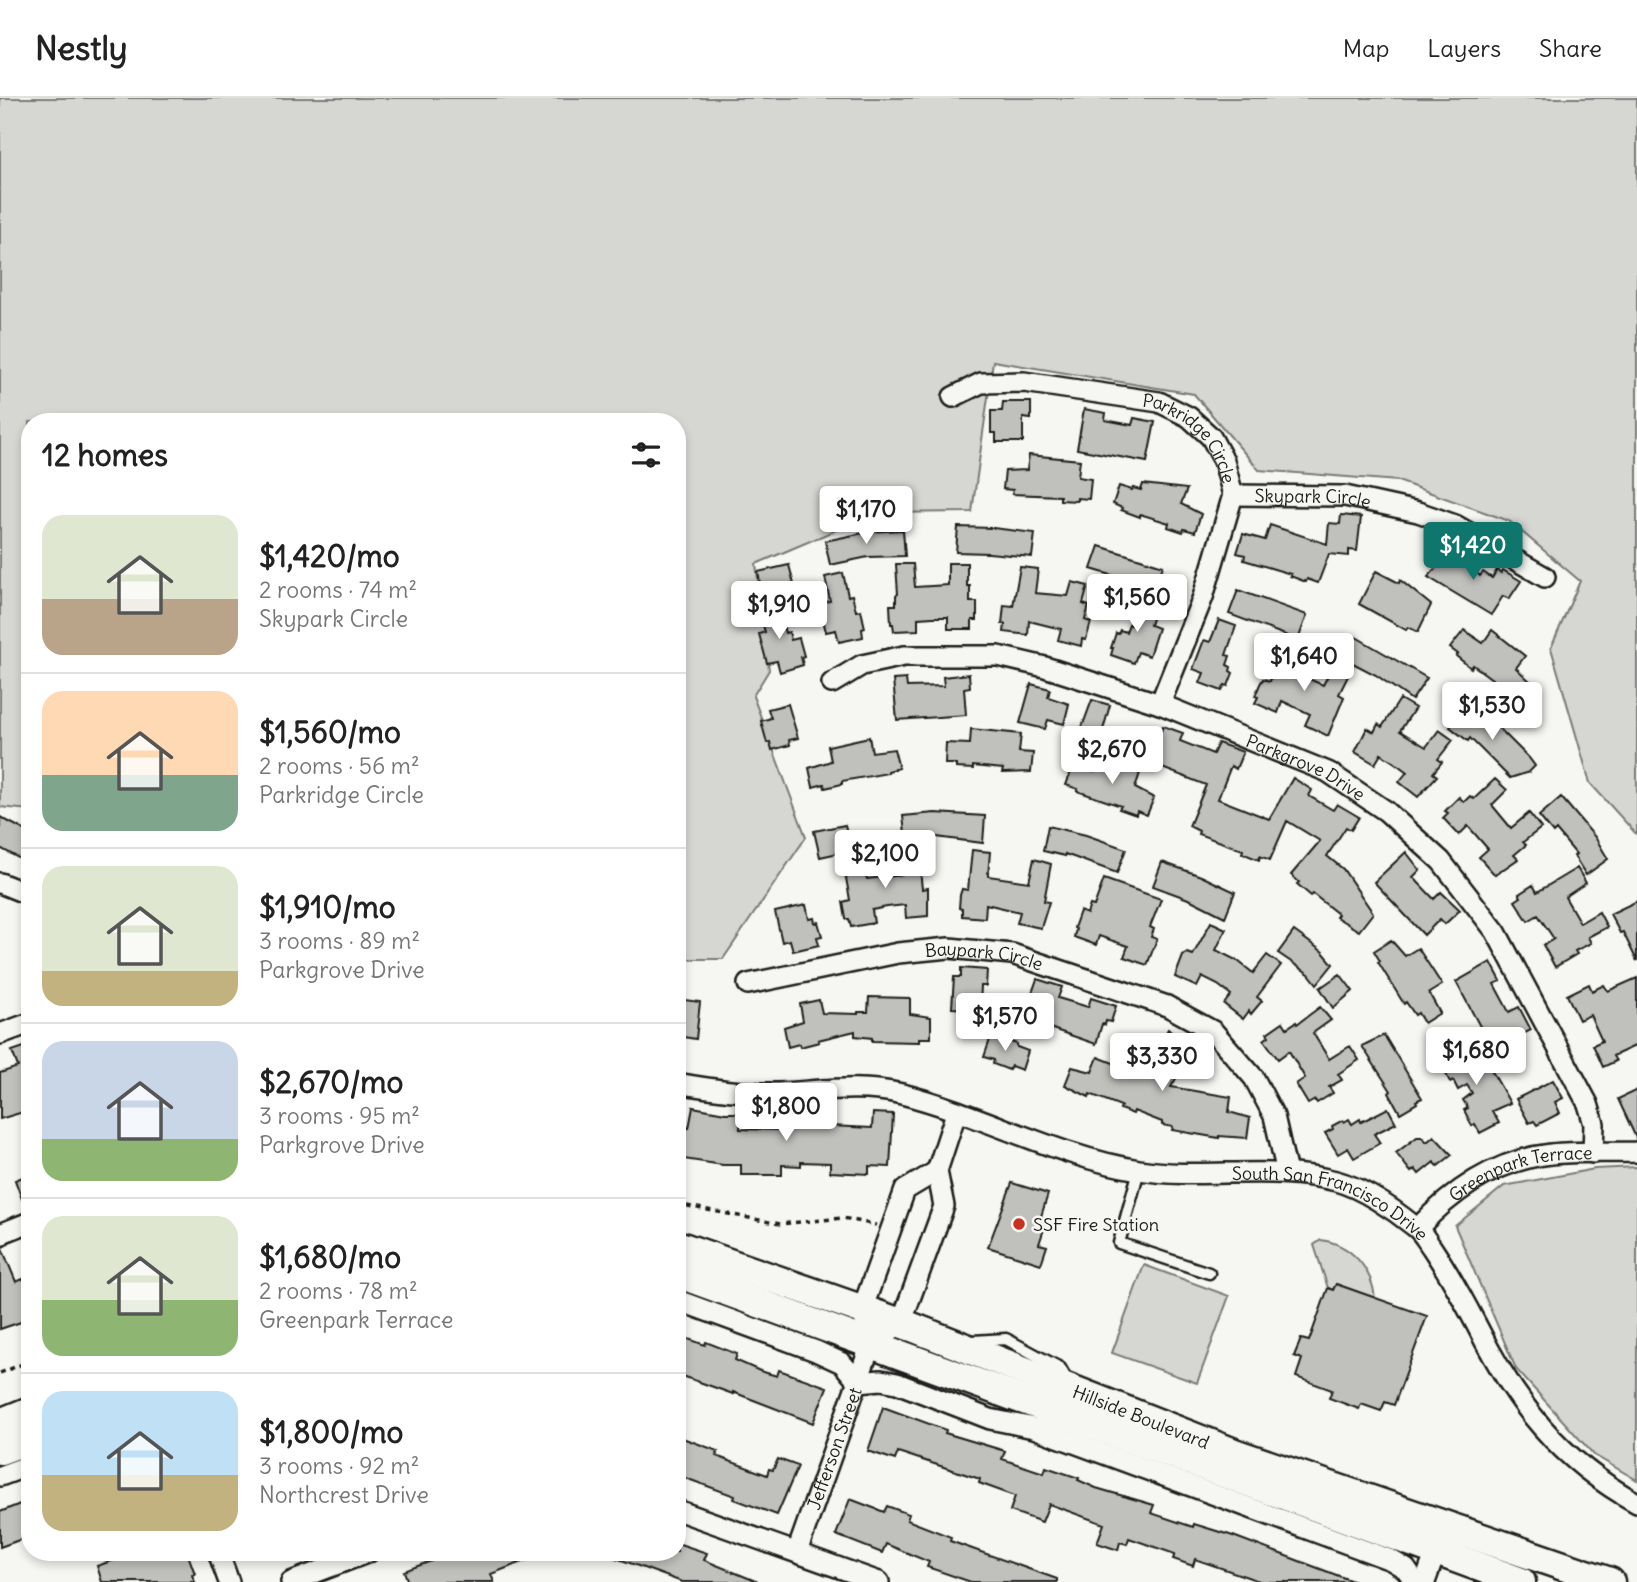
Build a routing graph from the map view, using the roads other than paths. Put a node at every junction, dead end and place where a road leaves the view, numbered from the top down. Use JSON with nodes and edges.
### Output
{"nodes":[{"id":1,"x":953,"y":397,"type":"dead end"},
{"id":2,"x":1233,"y":495,"type":"junction"},
{"id":3,"x":1545,"y":577,"type":"dead end"},
{"id":4,"x":832,"y":683,"type":"dead end"},
{"id":5,"x":1160,"y":704,"type":"junction"},
{"id":6,"x":0,"y":883,"type":"edge"},
{"id":7,"x":21,"y":891,"type":"edge"},
{"id":8,"x":748,"y":984,"type":"dead end"},
{"id":9,"x":21,"y":1026,"type":"edge"},
{"id":10,"x":0,"y":1034,"type":"edge"},
{"id":11,"x":686,"y":1084,"type":"edge"},
{"id":12,"x":956,"y":1113,"type":"junction"},
{"id":13,"x":1637,"y":1152,"type":"edge"},
{"id":14,"x":1593,"y":1153,"type":"junction"},
{"id":15,"x":1139,"y":1170,"type":"junction"},
{"id":16,"x":937,"y":1171,"type":"junction"},
{"id":17,"x":1287,"y":1174,"type":"junction"},
{"id":18,"x":21,"y":1226,"type":"edge"},
{"id":19,"x":1418,"y":1228,"type":"junction"},
{"id":20,"x":0,"y":1236,"type":"edge"},
{"id":21,"x":686,"y":1247,"type":"edge"},
{"id":22,"x":1209,"y":1273,"type":"dead end"},
{"id":23,"x":686,"y":1276,"type":"edge"},
{"id":24,"x":686,"y":1303,"type":"edge"},
{"id":25,"x":862,"y":1310,"type":"junction"},
{"id":26,"x":901,"y":1323,"type":"junction"},
{"id":27,"x":871,"y":1344,"type":"junction"},
{"id":28,"x":858,"y":1382,"type":"junction"},
{"id":29,"x":21,"y":1415,"type":"edge"},
{"id":30,"x":0,"y":1423,"type":"edge"},
{"id":31,"x":21,"y":1442,"type":"edge"},
{"id":32,"x":0,"y":1450,"type":"edge"},
{"id":33,"x":21,"y":1468,"type":"edge"},
{"id":34,"x":0,"y":1476,"type":"edge"},
{"id":35,"x":1637,"y":1503,"type":"edge"},
{"id":36,"x":686,"y":1513,"type":"edge"},
{"id":37,"x":1445,"y":1525,"type":"junction"},
{"id":38,"x":1436,"y":1551,"type":"junction"},
{"id":39,"x":797,"y":1552,"type":"junction"},
{"id":40,"x":221,"y":1561,"type":"edge"},
{"id":41,"x":346,"y":1561,"type":"edge"},
{"id":42,"x":229,"y":1582,"type":"edge"},
{"id":43,"x":291,"y":1582,"type":"edge"},
{"id":44,"x":879,"y":1582,"type":"edge"},
{"id":45,"x":1415,"y":1582,"type":"edge"},
{"id":46,"x":1425,"y":1582,"type":"edge"},
{"id":47,"x":1521,"y":1582,"type":"edge"},
{"id":48,"x":1610,"y":1582,"type":"edge"}],
"edges":[{"from":1,"to":2,"type":"street","name":"Parkridge Circle"},
{"from":2,"to":3,"type":"street","name":"Skypark Circle"},
{"from":2,"to":5,"type":"street","name":"Parkridge Circle"},
{"from":4,"to":5,"type":"street","name":"Parkgrove Drive"},
{"from":5,"to":14,"type":"street","name":"Parkgrove Drive"},
{"from":6,"to":7,"type":"street"},
{"from":8,"to":17,"type":"street","name":"Baypark Circle"},
{"from":9,"to":10,"type":"street"},
{"from":11,"to":12,"type":"street","name":"South San Francisco Drive"},
{"from":12,"to":15,"type":"street","name":"South San Francisco Drive"},
{"from":12,"to":16,"type":"street"},
{"from":13,"to":14,"type":"street","name":"Greenpark Terrace"},
{"from":14,"to":19,"type":"street","name":"Greenpark Terrace"},
{"from":15,"to":17,"type":"street","name":"South San Francisco Drive"},
{"from":15,"to":22,"type":"lane"},
{"from":16,"to":25,"type":"street"},
{"from":16,"to":26,"type":"street"},
{"from":17,"to":19,"type":"street","name":"South San Francisco Drive"},
{"from":18,"to":20,"type":"street"},
{"from":19,"to":35,"type":"street","name":"South San Francisco Drive"},
{"from":21,"to":25,"type":"main road","name":"Hillside Boulevard"},
{"from":23,"to":27,"type":"main road","name":"Hillside Boulevard"},
{"from":24,"to":28,"type":"street"},
{"from":25,"to":26,"type":"main road","name":"Hillside Boulevard"},
{"from":25,"to":27,"type":"street"},
{"from":26,"to":27,"type":"street"},
{"from":26,"to":37,"type":"main road","name":"Hillside Boulevard"},
{"from":27,"to":28,"type":"street","name":"Jefferson Street"},
{"from":27,"to":38,"type":"main road","name":"Hillside Boulevard"},
{"from":28,"to":39,"type":"street","name":"Jefferson Street"},
{"from":28,"to":45,"type":"street"},
{"from":29,"to":30,"type":"main road"},
{"from":31,"to":32,"type":"main road"},
{"from":33,"to":34,"type":"street"},
{"from":36,"to":39,"type":"street"},
{"from":37,"to":38,"type":"street"},
{"from":37,"to":48,"type":"main road","name":"Hillside Boulevard"},
{"from":38,"to":46,"type":"street"},
{"from":38,"to":47,"type":"main road","name":"Hillside Boulevard"},
{"from":39,"to":44,"type":"street"},
{"from":40,"to":42,"type":"street"},
{"from":41,"to":43,"type":"street"}]}
